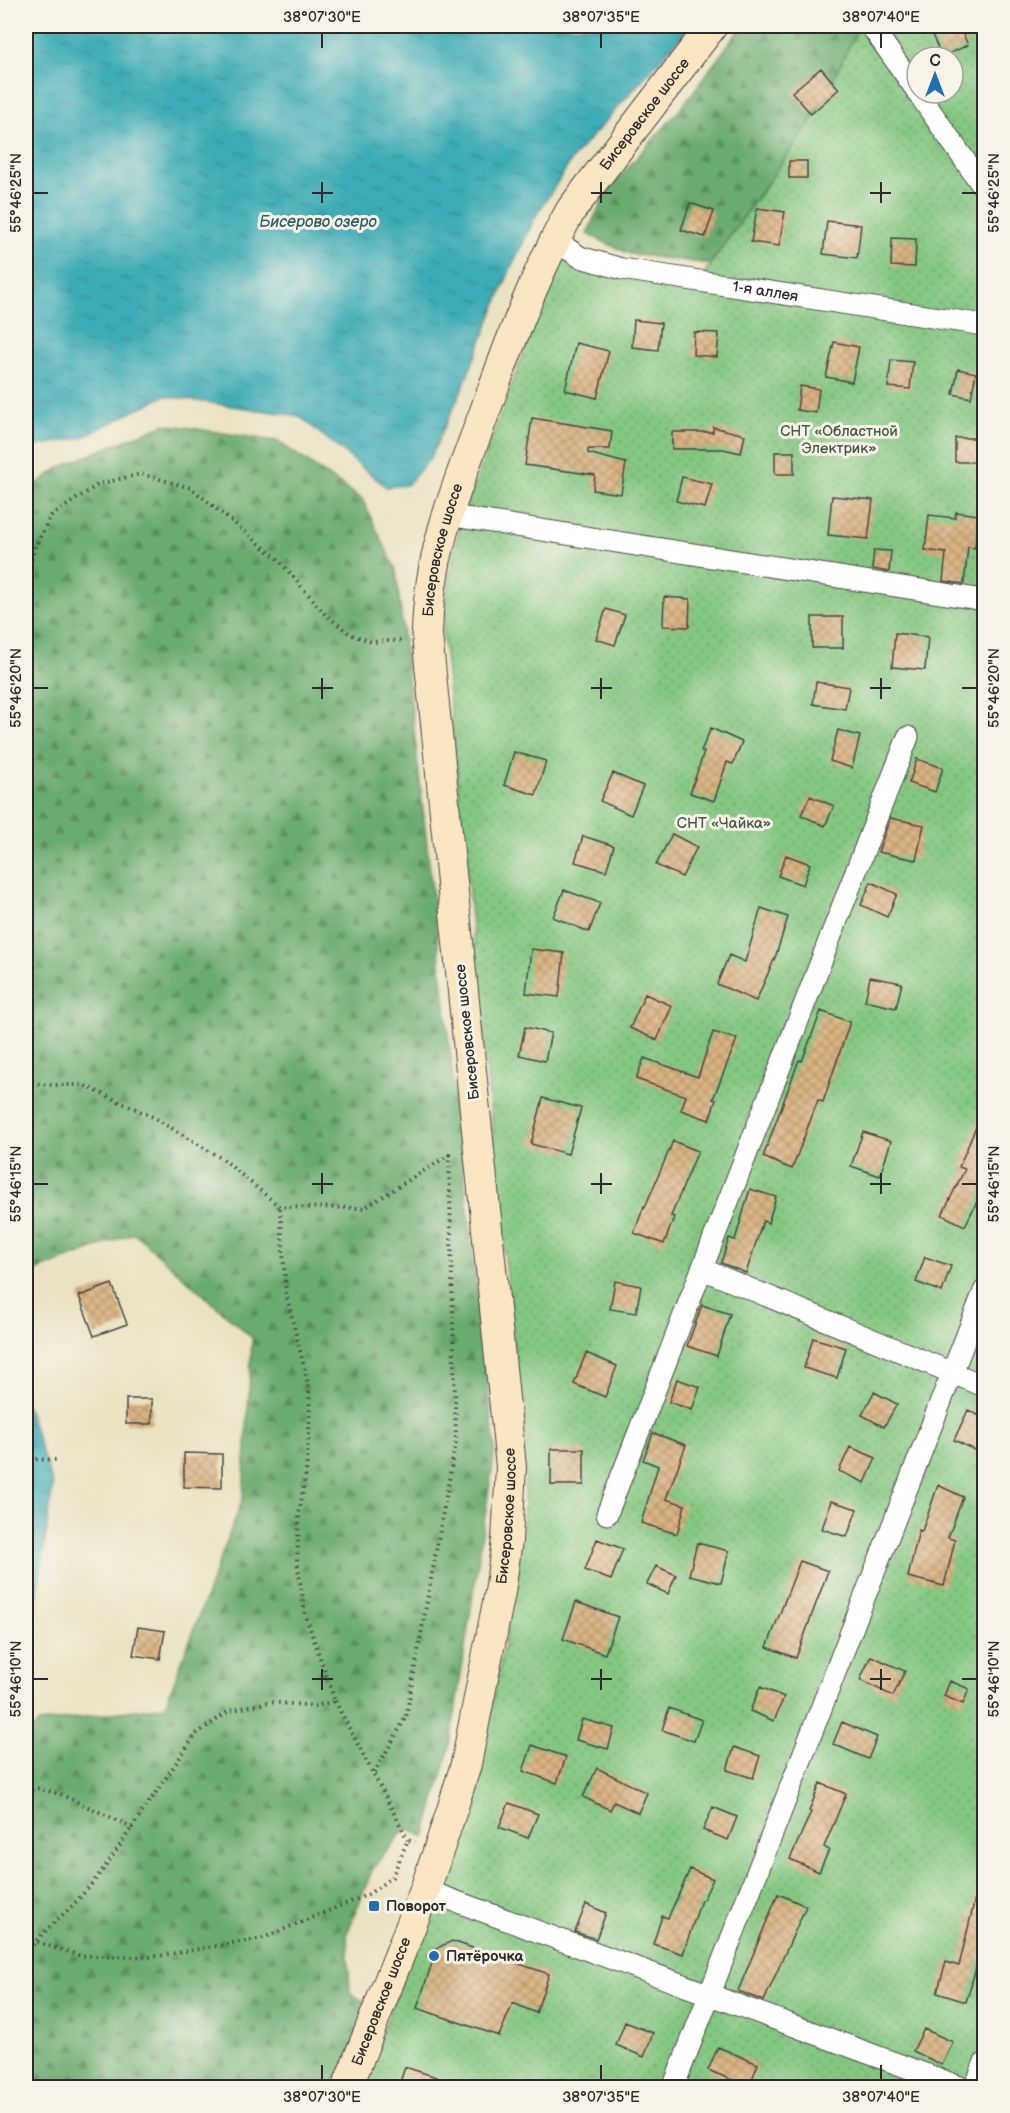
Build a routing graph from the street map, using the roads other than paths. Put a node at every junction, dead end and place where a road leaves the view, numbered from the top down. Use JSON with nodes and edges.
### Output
{"nodes":[{"id":1,"x":712,"y":26,"type":"edge"},
{"id":2,"x":871,"y":26,"type":"edge"},
{"id":3,"x":905,"y":75,"type":"edge"},
{"id":4,"x":926,"y":105,"type":"edge"},
{"id":5,"x":984,"y":188,"type":"edge"},
{"id":6,"x":554,"y":240,"type":"junction"},
{"id":7,"x":984,"y":325,"type":"edge"},
{"id":8,"x":447,"y":515,"type":"junction"},
{"id":9,"x":984,"y":600,"type":"edge"},
{"id":10,"x":908,"y":737,"type":"dead end"},
{"id":11,"x":702,"y":1269,"type":"junction"},
{"id":12,"x":984,"y":1291,"type":"edge"},
{"id":13,"x":952,"y":1373,"type":"junction"},
{"id":14,"x":984,"y":1386,"type":"edge"},
{"id":15,"x":606,"y":1514,"type":"dead end"},
{"id":16,"x":425,"y":1890,"type":"junction"},
{"id":17,"x":709,"y":1995,"type":"junction"},
{"id":18,"x":984,"y":2064,"type":"edge"},
{"id":19,"x":347,"y":2088,"type":"edge"},
{"id":20,"x":673,"y":2088,"type":"edge"},
{"id":21,"x":963,"y":2088,"type":"edge"},
{"id":22,"x":975,"y":2088,"type":"edge"}],
"edges":[{"from":1,"to":6,"type":"main road","name":"Бисеровское шоссе"},
{"from":2,"to":3,"type":"street"},
{"from":4,"to":5,"type":"street"},
{"from":6,"to":7,"type":"street","name":"1-я аллея"},
{"from":6,"to":8,"type":"main road","name":"Бисеровское шоссе"},
{"from":8,"to":9,"type":"street"},
{"from":8,"to":16,"type":"main road","name":"Бисеровское шоссе"},
{"from":10,"to":11,"type":"street"},
{"from":11,"to":13,"type":"street"},
{"from":11,"to":15,"type":"street"},
{"from":12,"to":13,"type":"street"},
{"from":13,"to":14,"type":"street"},
{"from":13,"to":17,"type":"street"},
{"from":16,"to":17,"type":"street"},
{"from":16,"to":19,"type":"main road","name":"Бисеровское шоссе"},
{"from":17,"to":20,"type":"street"},
{"from":17,"to":21,"type":"street"},
{"from":18,"to":22,"type":"street"}]}
